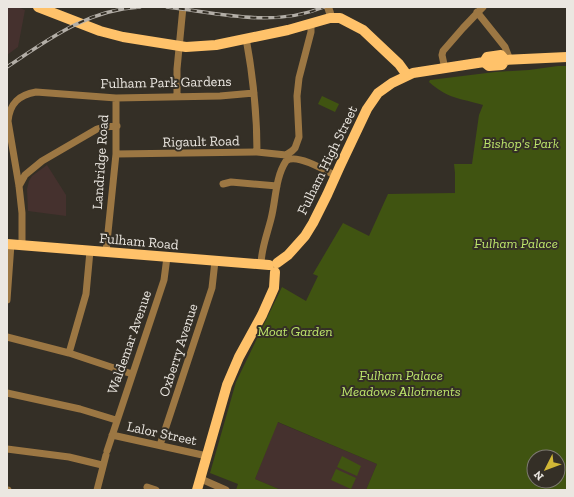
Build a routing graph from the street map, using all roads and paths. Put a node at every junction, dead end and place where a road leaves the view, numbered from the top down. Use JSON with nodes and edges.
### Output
{"nodes":[{"id":1,"x":38,"y":7,"type":"edge"},
{"id":2,"x":183,"y":7,"type":"edge"},
{"id":3,"x":328,"y":7,"type":"edge"},
{"id":4,"x":56,"y":10,"type":"edge"},
{"id":5,"x":480,"y":10,"type":"edge"},
{"id":6,"x":330,"y":18,"type":"junction"},
{"id":7,"x":311,"y":24,"type":"junction"},
{"id":8,"x":246,"y":38,"type":"junction"},
{"id":9,"x":180,"y":46,"type":"junction"},
{"id":10,"x":567,"y":57,"type":"edge"},
{"id":11,"x":508,"y":60,"type":"junction"},
{"id":12,"x":445,"y":69,"type":"junction"},
{"id":13,"x":407,"y":75,"type":"junction"},
{"id":14,"x":254,"y":93,"type":"junction"},
{"id":15,"x":177,"y":96,"type":"junction"},
{"id":16,"x":116,"y":98,"type":"junction"},
{"id":17,"x":117,"y":126,"type":"junction"},
{"id":18,"x":257,"y":152,"type":"junction"},
{"id":19,"x":116,"y":154,"type":"junction"},
{"id":20,"x":288,"y":157,"type":"junction"},
{"id":21,"x":336,"y":176,"type":"junction"},
{"id":22,"x":223,"y":184,"type":"dead end"},
{"id":23,"x":19,"y":186,"type":"junction"},
{"id":24,"x":277,"y":186,"type":"junction"},
{"id":25,"x":9,"y":244,"type":"edge"},
{"id":26,"x":22,"y":244,"type":"junction"},
{"id":27,"x":90,"y":251,"type":"junction"},
{"id":28,"x":106,"y":252,"type":"junction"},
{"id":29,"x":167,"y":257,"type":"junction"},
{"id":30,"x":215,"y":261,"type":"junction"},
{"id":31,"x":270,"y":266,"type":"junction"},
{"id":32,"x":7,"y":300,"type":"edge"},
{"id":33,"x":7,"y":337,"type":"edge"},
{"id":34,"x":69,"y":353,"type":"junction"},
{"id":35,"x":132,"y":374,"type":"junction"},
{"id":36,"x":7,"y":393,"type":"edge"},
{"id":37,"x":116,"y":420,"type":"junction"},
{"id":38,"x":112,"y":435,"type":"junction"},
{"id":39,"x":160,"y":446,"type":"junction"},
{"id":40,"x":7,"y":449,"type":"edge"},
{"id":41,"x":207,"y":456,"type":"junction"},
{"id":42,"x":102,"y":465,"type":"junction"},
{"id":43,"x":201,"y":479,"type":"junction"},
{"id":44,"x":147,"y":487,"type":"dead end"},
{"id":45,"x":98,"y":490,"type":"edge"},
{"id":46,"x":156,"y":490,"type":"edge"},
{"id":47,"x":197,"y":490,"type":"edge"},
{"id":48,"x":226,"y":490,"type":"edge"}],
"edges":[{"from":1,"to":4,"type":"main road"},
{"from":2,"to":9,"type":"street"},
{"from":3,"to":6,"type":"street"},
{"from":4,"to":9,"type":"main road"},
{"from":5,"to":11,"type":"street"},
{"from":5,"to":12,"type":"street"},
{"from":6,"to":7,"type":"main road"},
{"from":6,"to":13,"type":"main road"},
{"from":7,"to":8,"type":"main road"},
{"from":7,"to":20,"type":"street"},
{"from":8,"to":9,"type":"main road"},
{"from":8,"to":14,"type":"street"},
{"from":9,"to":15,"type":"street"},
{"from":10,"to":11,"type":"main road","name":"Fulham High Street"},
{"from":11,"to":12,"type":"main road","name":"Fulham High Street"},
{"from":12,"to":13,"type":"main road","name":"Fulham High Street"},
{"from":13,"to":21,"type":"main road","name":"Fulham High Street"},
{"from":14,"to":15,"type":"street","name":"Fulham Park Gardens"},
{"from":14,"to":18,"type":"street"},
{"from":15,"to":16,"type":"street","name":"Fulham Park Gardens"},
{"from":16,"to":17,"type":"street","name":"Landridge Road"},
{"from":16,"to":23,"type":"street","name":"Fulham Park Gardens"},
{"from":17,"to":19,"type":"street","name":"Landridge Road"},
{"from":17,"to":23,"type":"street"},
{"from":18,"to":19,"type":"street","name":"Rigault Road"},
{"from":18,"to":20,"type":"street","name":"Rigault Road"},
{"from":19,"to":28,"type":"street","name":"Landridge Road"},
{"from":20,"to":21,"type":"street","name":"Rigault Road"},
{"from":20,"to":24,"type":"street"},
{"from":21,"to":31,"type":"main road","name":"Fulham High Street"},
{"from":22,"to":24,"type":"street"},
{"from":23,"to":26,"type":"street","name":"Fulham Park Gardens"},
{"from":24,"to":31,"type":"street"},
{"from":25,"to":26,"type":"main road","name":"Fulham Road"},
{"from":25,"to":32,"type":"street"},
{"from":26,"to":27,"type":"main road","name":"Fulham Road"},
{"from":27,"to":28,"type":"main road","name":"Fulham Road"},
{"from":27,"to":34,"type":"street"},
{"from":28,"to":29,"type":"main road","name":"Fulham Road"},
{"from":29,"to":30,"type":"main road","name":"Fulham Road"},
{"from":29,"to":35,"type":"street","name":"Waldemar Avenue"},
{"from":30,"to":31,"type":"main road","name":"Fulham Road"},
{"from":30,"to":39,"type":"street","name":"Oxberry Avenue"},
{"from":31,"to":41,"type":"main road"},
{"from":33,"to":34,"type":"street"},
{"from":34,"to":35,"type":"street"},
{"from":35,"to":37,"type":"street","name":"Waldemar Avenue"},
{"from":36,"to":37,"type":"street"},
{"from":37,"to":38,"type":"street","name":"Waldemar Avenue"},
{"from":38,"to":39,"type":"street","name":"Lalor Street"},
{"from":38,"to":42,"type":"street","name":"Waldemar Avenue"},
{"from":39,"to":41,"type":"street","name":"Lalor Street"},
{"from":40,"to":42,"type":"street"},
{"from":41,"to":43,"type":"main road"},
{"from":42,"to":45,"type":"street"},
{"from":43,"to":47,"type":"main road"},
{"from":43,"to":48,"type":"street"},
{"from":44,"to":46,"type":"street"}]}
